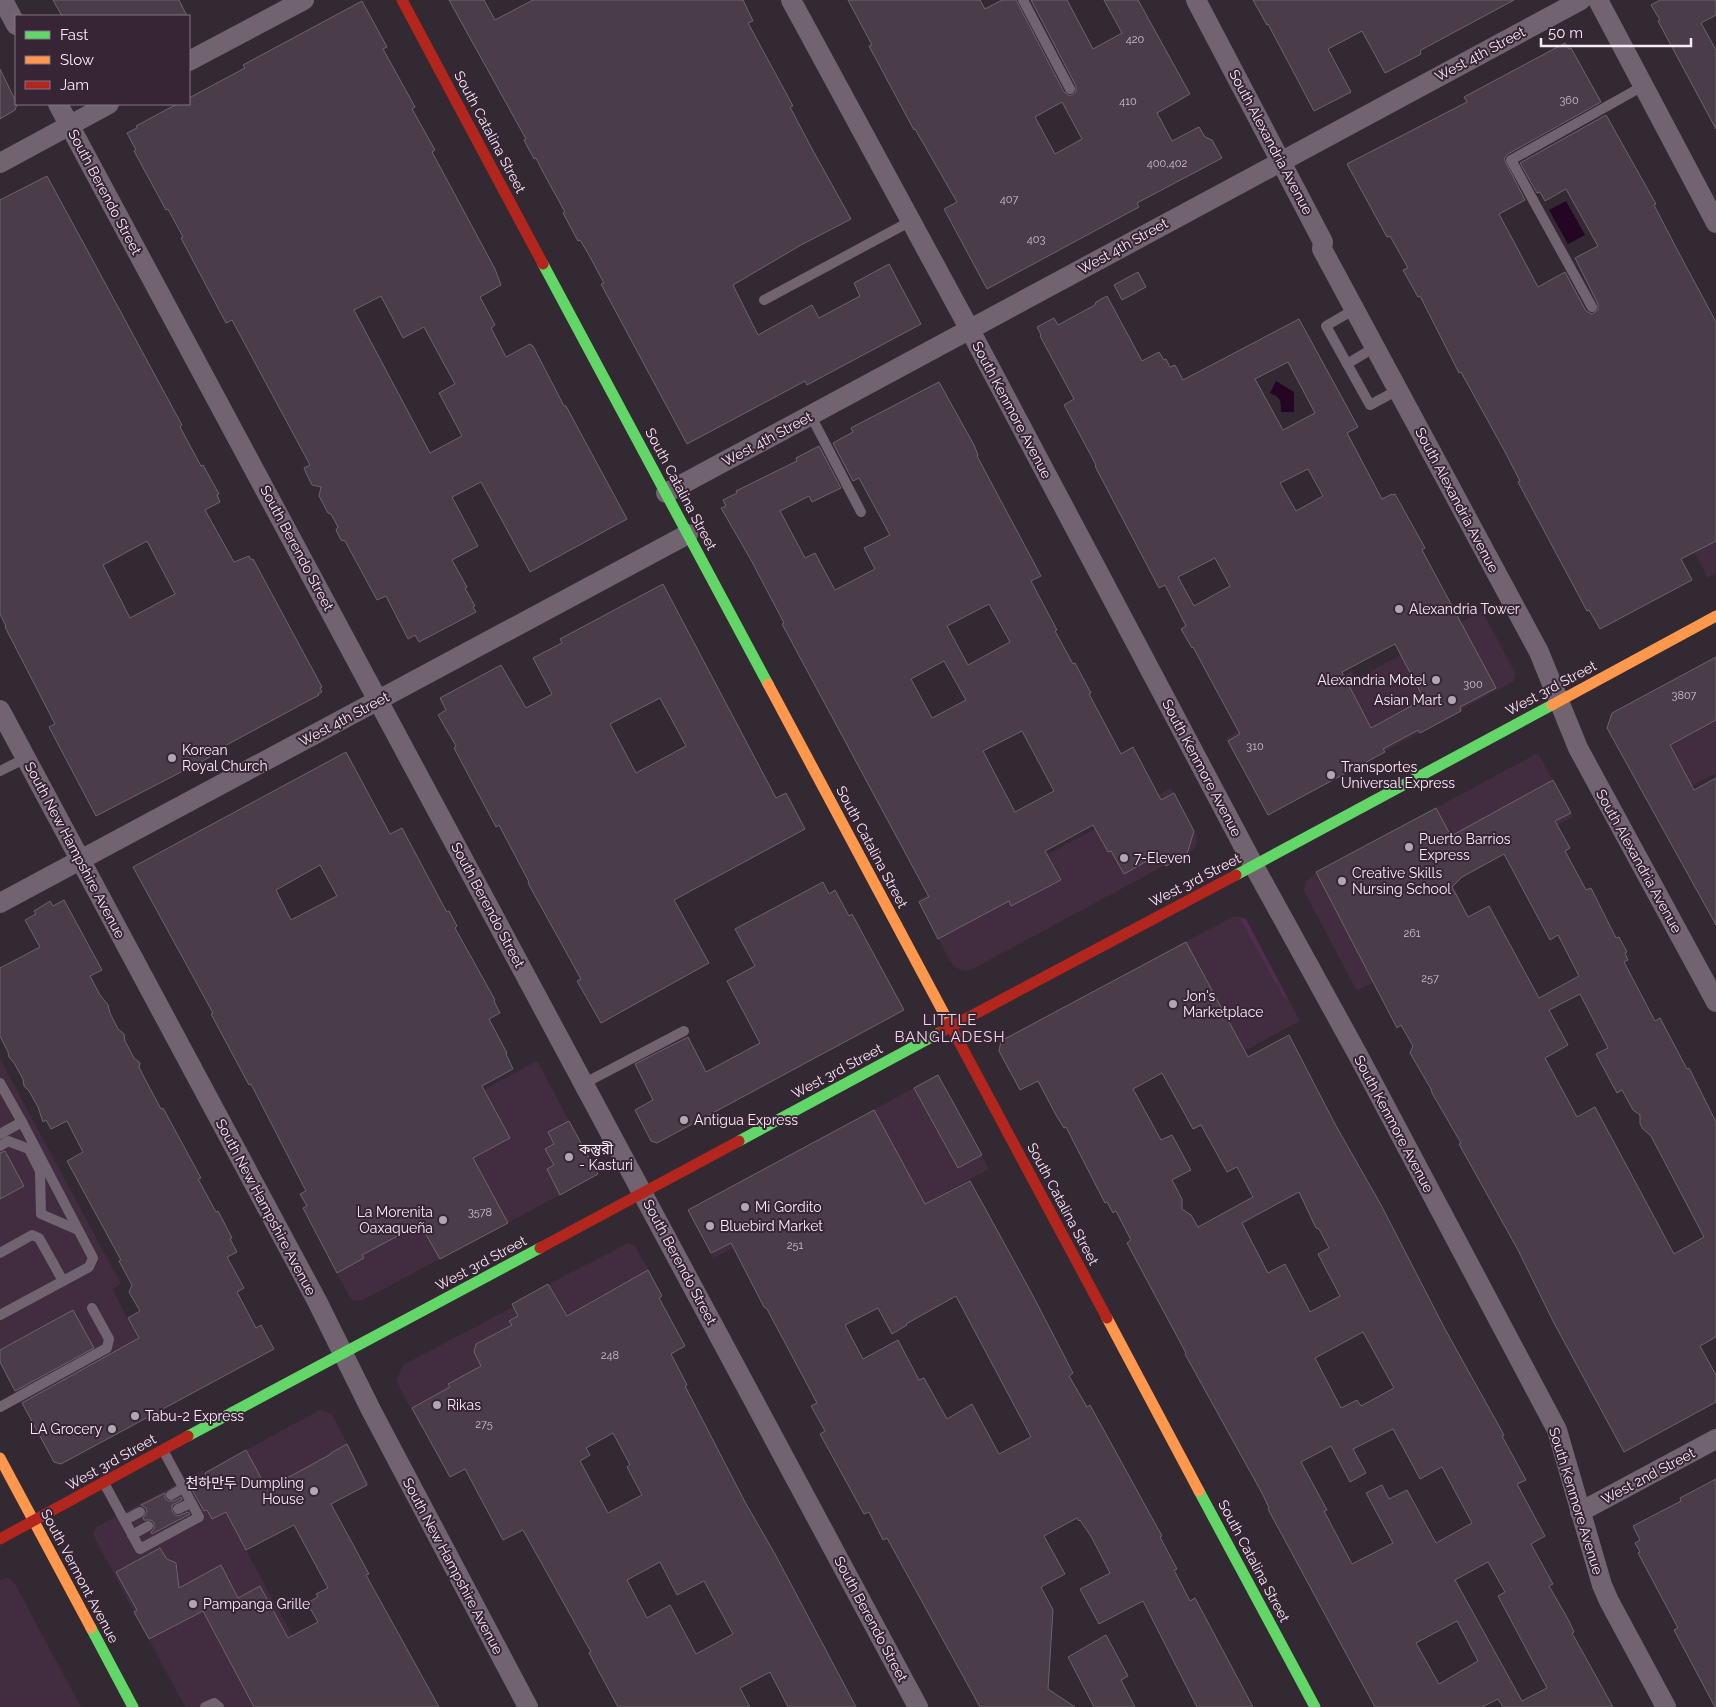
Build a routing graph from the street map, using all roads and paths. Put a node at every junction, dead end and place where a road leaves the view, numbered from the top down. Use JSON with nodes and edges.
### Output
{"nodes":[{"id":1,"x":3,"y":0,"type":"edge"},
{"id":2,"x":304,"y":0,"type":"edge"},
{"id":3,"x":402,"y":0,"type":"edge"},
{"id":4,"x":791,"y":0,"type":"edge"},
{"id":5,"x":1023,"y":0,"type":"edge"},
{"id":6,"x":1196,"y":0,"type":"edge"},
{"id":7,"x":1581,"y":0,"type":"edge"},
{"id":8,"x":1598,"y":0,"type":"edge"},
{"id":9,"x":15,"y":23,"type":"edge"},
{"id":10,"x":190,"y":61,"type":"edge"},
{"id":11,"x":1643,"y":86,"type":"junction"},
{"id":12,"x":1070,"y":89,"type":"dead end"},
{"id":13,"x":59,"y":105,"type":"edge"},
{"id":14,"x":107,"y":105,"type":"edge"},
{"id":15,"x":69,"y":125,"type":"junction"},
{"id":16,"x":1281,"y":160,"type":"junction"},
{"id":17,"x":0,"y":163,"type":"edge"},
{"id":18,"x":911,"y":221,"type":"junction"},
{"id":19,"x":1716,"y":223,"type":"edge"},
{"id":20,"x":764,"y":300,"type":"dead end"},
{"id":21,"x":1592,"y":307,"type":"dead end"},
{"id":22,"x":1355,"y":309,"type":"junction"},
{"id":23,"x":970,"y":330,"type":"junction"},
{"id":24,"x":1375,"y":347,"type":"junction"},
{"id":25,"x":1347,"y":364,"type":"junction"},
{"id":26,"x":1398,"y":390,"type":"junction"},
{"id":27,"x":811,"y":416,"type":"junction"},
{"id":28,"x":666,"y":493,"type":"junction"},
{"id":29,"x":861,"y":512,"type":"dead end"},
{"id":30,"x":688,"y":534,"type":"junction"},
{"id":31,"x":1716,"y":616,"type":"edge"},
{"id":32,"x":379,"y":700,"type":"junction"},
{"id":33,"x":1559,"y":701,"type":"junction"},
{"id":34,"x":0,"y":710,"type":"edge"},
{"id":35,"x":26,"y":758,"type":"junction"},
{"id":36,"x":0,"y":771,"type":"edge"},
{"id":37,"x":80,"y":860,"type":"junction"},
{"id":38,"x":1254,"y":866,"type":"junction"},
{"id":39,"x":0,"y":903,"type":"edge"},
{"id":40,"x":1716,"y":1002,"type":"edge"},
{"id":41,"x":951,"y":1027,"type":"junction"},
{"id":42,"x":684,"y":1031,"type":"dead end"},
{"id":43,"x":0,"y":1083,"type":"edge"},
{"id":44,"x":583,"y":1084,"type":"junction"},
{"id":45,"x":22,"y":1122,"type":"junction"},
{"id":46,"x":0,"y":1134,"type":"edge"},
{"id":47,"x":0,"y":1146,"type":"edge"},
{"id":48,"x":642,"y":1193,"type":"junction"},
{"id":49,"x":78,"y":1230,"type":"junction"},
{"id":50,"x":0,"y":1253,"type":"edge"},
{"id":51,"x":63,"y":1281,"type":"junction"},
{"id":52,"x":92,"y":1308,"type":"dead end"},
{"id":53,"x":0,"y":1315,"type":"edge"},
{"id":54,"x":342,"y":1354,"type":"junction"},
{"id":55,"x":0,"y":1407,"type":"edge"},
{"id":56,"x":1716,"y":1439,"type":"edge"},
{"id":57,"x":163,"y":1450,"type":"junction"},
{"id":58,"x":0,"y":1458,"type":"edge"},
{"id":59,"x":104,"y":1482,"type":"junction"},
{"id":60,"x":183,"y":1488,"type":"junction"},
{"id":61,"x":170,"y":1495,"type":"dead end"},
{"id":62,"x":191,"y":1503,"type":"junction"},
{"id":63,"x":178,"y":1509,"type":"dead end"},
{"id":64,"x":140,"y":1512,"type":"dead end"},
{"id":65,"x":1580,"y":1512,"type":"junction"},
{"id":66,"x":125,"y":1520,"type":"junction"},
{"id":67,"x":34,"y":1521,"type":"junction"},
{"id":68,"x":148,"y":1526,"type":"dead end"},
{"id":69,"x":132,"y":1535,"type":"junction"},
{"id":70,"x":0,"y":1540,"type":"edge"},
{"id":71,"x":133,"y":1707,"type":"edge"},
{"id":72,"x":205,"y":1707,"type":"edge"},
{"id":73,"x":219,"y":1707,"type":"edge"},
{"id":74,"x":528,"y":1707,"type":"edge"},
{"id":75,"x":918,"y":1707,"type":"edge"},
{"id":76,"x":1315,"y":1707,"type":"edge"},
{"id":77,"x":1666,"y":1707,"type":"edge"}],
"edges":[{"from":1,"to":9,"type":"street"},
{"from":2,"to":10,"type":"street"},
{"from":3,"to":28,"type":"main road","name":"South Catalina Street"},
{"from":4,"to":18,"type":"street","name":"South Kenmore Avenue"},
{"from":5,"to":12,"type":"lane"},
{"from":6,"to":16,"type":"street","name":"South Alexandria Avenue"},
{"from":7,"to":16,"type":"street","name":"West 4th Street"},
{"from":8,"to":11,"type":"street"},
{"from":11,"to":19,"type":"street"},
{"from":11,"to":21,"type":"lane"},
{"from":13,"to":15,"type":"street","name":"South Berendo Street"},
{"from":14,"to":15,"type":"street"},
{"from":15,"to":17,"type":"street"},
{"from":15,"to":32,"type":"street","name":"South Berendo Street"},
{"from":16,"to":22,"type":"street","name":"South Alexandria Avenue"},
{"from":16,"to":23,"type":"street","name":"West 4th Street"},
{"from":18,"to":20,"type":"lane"},
{"from":18,"to":23,"type":"street","name":"South Kenmore Avenue"},
{"from":22,"to":24,"type":"street","name":"South Alexandria Avenue"},
{"from":22,"to":25,"type":"lane"},
{"from":23,"to":27,"type":"street","name":"West 4th Street"},
{"from":23,"to":38,"type":"street","name":"South Kenmore Avenue"},
{"from":24,"to":25,"type":"lane"},
{"from":24,"to":26,"type":"street","name":"South Alexandria Avenue"},
{"from":25,"to":26,"type":"lane"},
{"from":26,"to":33,"type":"street","name":"South Alexandria Avenue"},
{"from":27,"to":28,"type":"street","name":"West 4th Street"},
{"from":27,"to":29,"type":"lane"},
{"from":28,"to":30,"type":"main road","name":"South Catalina Street"},
{"from":30,"to":32,"type":"street","name":"West 4th Street"},
{"from":30,"to":41,"type":"main road","name":"South Catalina Street"},
{"from":31,"to":33,"type":"main road","name":"West 3rd Street"},
{"from":32,"to":37,"type":"street","name":"West 4th Street"},
{"from":32,"to":44,"type":"street","name":"South Berendo Street"},
{"from":33,"to":38,"type":"main road","name":"West 3rd Street"},
{"from":33,"to":40,"type":"street","name":"South Alexandria Avenue"},
{"from":34,"to":35,"type":"street","name":"South New Hampshire Avenue"},
{"from":35,"to":36,"type":"lane"},
{"from":35,"to":37,"type":"street","name":"South New Hampshire Avenue"},
{"from":37,"to":39,"type":"street","name":"West 4th Street"},
{"from":37,"to":54,"type":"street","name":"South New Hampshire Avenue"},
{"from":38,"to":41,"type":"main road","name":"West 3rd Street"},
{"from":38,"to":65,"type":"street","name":"South Kenmore Avenue"},
{"from":41,"to":48,"type":"main road","name":"West 3rd Street"},
{"from":41,"to":76,"type":"main road","name":"South Catalina Street"},
{"from":42,"to":44,"type":"lane"},
{"from":43,"to":45,"type":"lane"},
{"from":44,"to":48,"type":"street","name":"South Berendo Street"},
{"from":45,"to":46,"type":"lane"},
{"from":45,"to":49,"type":"lane"},
{"from":47,"to":49,"type":"lane"},
{"from":48,"to":54,"type":"main road","name":"West 3rd Street"},
{"from":48,"to":75,"type":"street","name":"South Berendo Street"},
{"from":49,"to":51,"type":"lane"},
{"from":50,"to":51,"type":"lane"},
{"from":51,"to":53,"type":"lane"},
{"from":52,"to":55,"type":"lane"},
{"from":54,"to":57,"type":"main road","name":"West 3rd Street"},
{"from":54,"to":74,"type":"street","name":"South New Hampshire Avenue"},
{"from":56,"to":65,"type":"street","name":"West 2nd Street"},
{"from":57,"to":59,"type":"main road","name":"West 3rd Street"},
{"from":57,"to":60,"type":"lane"},
{"from":58,"to":67,"type":"main road","name":"South Vermont Avenue"},
{"from":59,"to":66,"type":"lane"},
{"from":59,"to":67,"type":"main road","name":"West 3rd Street"},
{"from":60,"to":61,"type":"lane"},
{"from":60,"to":62,"type":"lane"},
{"from":62,"to":63,"type":"lane"},
{"from":62,"to":69,"type":"lane"},
{"from":64,"to":66,"type":"lane"},
{"from":65,"to":77,"type":"street","name":"South Kenmore Avenue"},
{"from":66,"to":69,"type":"lane"},
{"from":67,"to":70,"type":"main road","name":"West 3rd Street"},
{"from":67,"to":71,"type":"main road","name":"South Vermont Avenue"},
{"from":68,"to":69,"type":"lane"},
{"from":72,"to":73,"type":"lane"}]}
